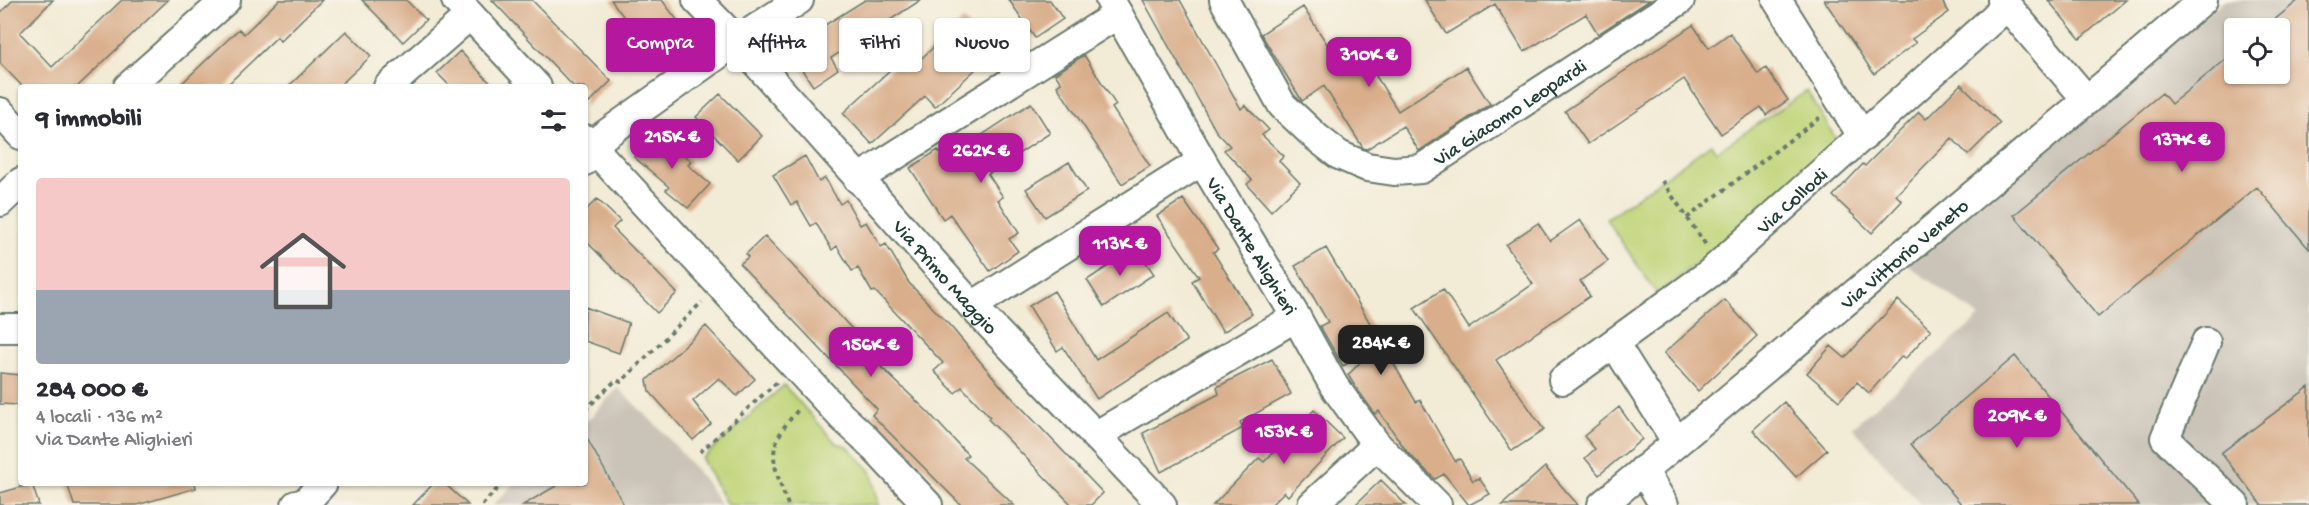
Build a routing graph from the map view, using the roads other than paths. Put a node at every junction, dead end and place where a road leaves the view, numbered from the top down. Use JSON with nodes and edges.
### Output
{"nodes":[{"id":1,"x":226,"y":0,"type":"edge"},
{"id":2,"x":697,"y":0,"type":"edge"},
{"id":3,"x":800,"y":0,"type":"edge"},
{"id":4,"x":1224,"y":0,"type":"edge"},
{"id":5,"x":1680,"y":0,"type":"edge"},
{"id":6,"x":1777,"y":0,"type":"edge"},
{"id":7,"x":2203,"y":0,"type":"edge"},
{"id":8,"x":2004,"y":3,"type":"edge"},
{"id":9,"x":463,"y":7,"type":"edge"},
{"id":10,"x":1114,"y":7,"type":"edge"},
{"id":11,"x":772,"y":18,"type":"edge"},
{"id":12,"x":727,"y":31,"type":"edge"},
{"id":13,"x":727,"y":48,"type":"edge"},
{"id":14,"x":764,"y":72,"type":"edge"},
{"id":15,"x":131,"y":84,"type":"edge"},
{"id":16,"x":391,"y":84,"type":"edge"},
{"id":17,"x":534,"y":84,"type":"edge"},
{"id":18,"x":2087,"y":100,"type":"junction"},
{"id":19,"x":0,"y":112,"type":"edge"},
{"id":20,"x":18,"y":132,"type":"edge"},
{"id":21,"x":1863,"y":137,"type":"junction"},
{"id":22,"x":589,"y":150,"type":"edge"},
{"id":23,"x":1202,"y":161,"type":"junction"},
{"id":24,"x":858,"y":179,"type":"junction"},
{"id":25,"x":18,"y":185,"type":"edge"},
{"id":26,"x":0,"y":202,"type":"edge"},
{"id":27,"x":972,"y":306,"type":"junction"},
{"id":28,"x":1296,"y":317,"type":"junction"},
{"id":29,"x":0,"y":328,"type":"edge"},
{"id":30,"x":18,"y":328,"type":"edge"},
{"id":31,"x":2206,"y":342,"type":"dead end"},
{"id":32,"x":1614,"y":343,"type":"junction"},
{"id":33,"x":1563,"y":380,"type":"dead end"},
{"id":34,"x":1095,"y":436,"type":"junction"},
{"id":35,"x":1676,"y":441,"type":"junction"},
{"id":36,"x":1377,"y":445,"type":"junction"},
{"id":37,"x":1643,"y":470,"type":"junction"},
{"id":38,"x":320,"y":486,"type":"edge"},
{"id":39,"x":296,"y":505,"type":"edge"},
{"id":40,"x":928,"y":505,"type":"edge"},
{"id":41,"x":1162,"y":505,"type":"edge"},
{"id":42,"x":1312,"y":505,"type":"edge"},
{"id":43,"x":1437,"y":505,"type":"edge"},
{"id":44,"x":1602,"y":505,"type":"edge"},
{"id":45,"x":1664,"y":505,"type":"edge"},
{"id":46,"x":2235,"y":505,"type":"edge"}],
"edges":[{"from":1,"to":15,"type":"street"},
{"from":2,"to":12,"type":"street","name":"Via Primo Maggio"},
{"from":3,"to":11,"type":"street"},
{"from":4,"to":5,"type":"street","name":"Via Giacomo Leopardi"},
{"from":6,"to":21,"type":"street"},
{"from":7,"to":18,"type":"street","name":"Via Vittorio Veneto"},
{"from":8,"to":18,"type":"street"},
{"from":8,"to":21,"type":"street","name":"Via Collodi"},
{"from":9,"to":16,"type":"street"},
{"from":9,"to":17,"type":"street"},
{"from":10,"to":23,"type":"street","name":"Via Dante Alighieri"},
{"from":10,"to":24,"type":"street"},
{"from":13,"to":22,"type":"street"},
{"from":14,"to":24,"type":"street","name":"Via Primo Maggio"},
{"from":18,"to":35,"type":"street","name":"Via Vittorio Veneto"},
{"from":19,"to":20,"type":"street"},
{"from":21,"to":32,"type":"street","name":"Via Collodi"},
{"from":22,"to":40,"type":"street"},
{"from":23,"to":27,"type":"street"},
{"from":23,"to":28,"type":"street","name":"Via Dante Alighieri"},
{"from":24,"to":27,"type":"street","name":"Via Primo Maggio"},
{"from":25,"to":26,"type":"street"},
{"from":27,"to":34,"type":"street","name":"Via Primo Maggio"},
{"from":28,"to":34,"type":"street"},
{"from":28,"to":36,"type":"street","name":"Via Dante Alighieri"},
{"from":29,"to":30,"type":"street"},
{"from":31,"to":46,"type":"street"},
{"from":32,"to":33,"type":"street","name":"Via Collodi"},
{"from":32,"to":35,"type":"street"},
{"from":34,"to":41,"type":"street","name":"Via Primo Maggio"},
{"from":35,"to":37,"type":"street","name":"Via Vittorio Veneto"},
{"from":36,"to":42,"type":"street"},
{"from":36,"to":43,"type":"street","name":"Via Dante Alighieri"},
{"from":37,"to":44,"type":"street","name":"Via Vittorio Veneto"},
{"from":37,"to":45,"type":"street"},
{"from":38,"to":39,"type":"street"}]}
